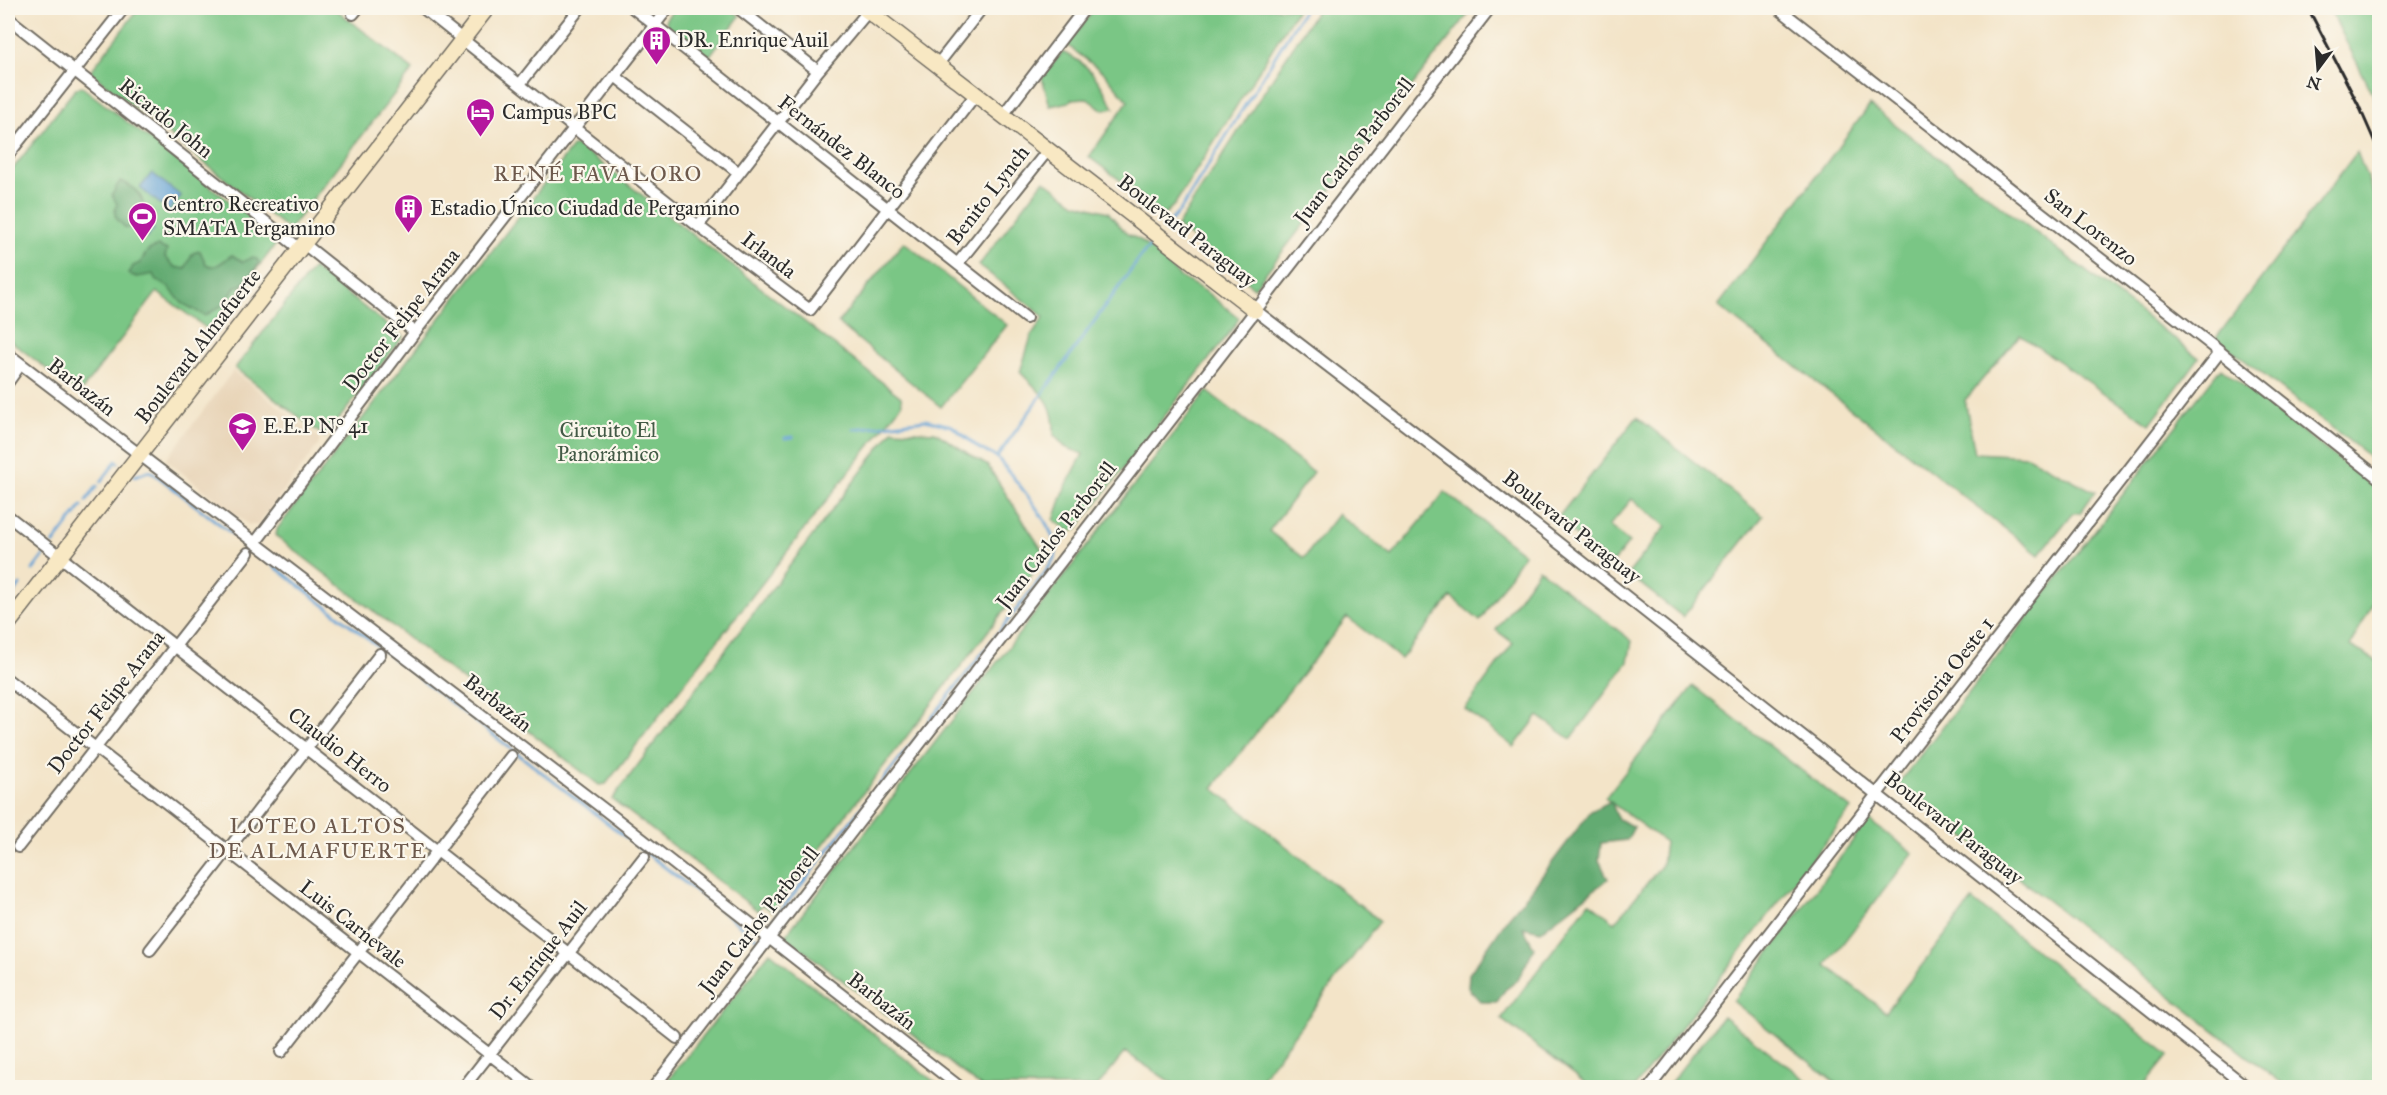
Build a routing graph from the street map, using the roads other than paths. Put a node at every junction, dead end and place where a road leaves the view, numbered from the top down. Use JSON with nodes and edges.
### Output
{"nodes":[{"id":1,"x":124,"y":8,"type":"edge"},
{"id":2,"x":423,"y":8,"type":"edge"},
{"id":3,"x":487,"y":8,"type":"edge"},
{"id":4,"x":580,"y":8,"type":"edge"},
{"id":5,"x":633,"y":8,"type":"edge"},
{"id":6,"x":668,"y":8,"type":"edge"},
{"id":7,"x":738,"y":8,"type":"edge"},
{"id":8,"x":982,"y":8,"type":"edge"},
{"id":9,"x":1085,"y":8,"type":"edge"},
{"id":10,"x":1490,"y":8,"type":"edge"},
{"id":11,"x":1778,"y":8,"type":"edge"},
{"id":12,"x":868,"y":9,"type":"edge"},
{"id":13,"x":8,"y":18,"type":"edge"},
{"id":14,"x":655,"y":24,"type":"junction"},
{"id":15,"x":463,"y":38,"type":"junction"},
{"id":16,"x":938,"y":64,"type":"junction"},
{"id":17,"x":74,"y":69,"type":"junction"},
{"id":18,"x":818,"y":71,"type":"junction"},
{"id":19,"x":615,"y":76,"type":"junction"},
{"id":20,"x":520,"y":84,"type":"junction"},
{"id":21,"x":976,"y":94,"type":"junction"},
{"id":22,"x":1003,"y":115,"type":"junction"},
{"id":23,"x":779,"y":121,"type":"junction"},
{"id":24,"x":576,"y":128,"type":"junction"},
{"id":25,"x":1048,"y":150,"type":"junction"},
{"id":26,"x":8,"y":155,"type":"edge"},
{"id":27,"x":739,"y":173,"type":"junction"},
{"id":28,"x":889,"y":208,"type":"junction"},
{"id":29,"x":698,"y":226,"type":"junction"},
{"id":30,"x":302,"y":246,"type":"junction"},
{"id":31,"x":958,"y":263,"type":"junction"},
{"id":32,"x":1255,"y":310,"type":"junction"},
{"id":33,"x":1026,"y":318,"type":"dead end"},
{"id":34,"x":415,"y":332,"type":"junction"},
{"id":35,"x":2220,"y":352,"type":"junction"},
{"id":36,"x":8,"y":354,"type":"edge"},
{"id":37,"x":21,"y":364,"type":"junction"},
{"id":38,"x":8,"y":382,"type":"edge"},
{"id":39,"x":139,"y":456,"type":"junction"},
{"id":40,"x":2379,"y":478,"type":"edge"},
{"id":41,"x":8,"y":516,"type":"edge"},
{"id":42,"x":255,"y":543,"type":"junction"},
{"id":43,"x":248,"y":553,"type":"dead end"},
{"id":44,"x":60,"y":556,"type":"junction"},
{"id":45,"x":8,"y":624,"type":"edge"},
{"id":46,"x":175,"y":646,"type":"junction"},
{"id":47,"x":380,"y":654,"type":"dead end"},
{"id":48,"x":8,"y":680,"type":"edge"},
{"id":49,"x":96,"y":748,"type":"junction"},
{"id":50,"x":307,"y":748,"type":"junction"},
{"id":51,"x":511,"y":756,"type":"dead end"},
{"id":52,"x":1878,"y":794,"type":"junction"},
{"id":53,"x":18,"y":847,"type":"dead end"},
{"id":54,"x":227,"y":850,"type":"junction"},
{"id":55,"x":438,"y":850,"type":"junction"},
{"id":56,"x":644,"y":857,"type":"dead end"},
{"id":57,"x":769,"y":938,"type":"junction"},
{"id":58,"x":150,"y":950,"type":"dead end"},
{"id":59,"x":568,"y":952,"type":"junction"},
{"id":60,"x":358,"y":953,"type":"junction"},
{"id":61,"x":677,"y":1038,"type":"dead end"},
{"id":62,"x":281,"y":1052,"type":"dead end"},
{"id":63,"x":490,"y":1053,"type":"junction"},
{"id":64,"x":464,"y":1088,"type":"edge"},
{"id":65,"x":533,"y":1088,"type":"edge"},
{"id":66,"x":653,"y":1088,"type":"edge"},
{"id":67,"x":961,"y":1088,"type":"edge"},
{"id":68,"x":1649,"y":1088,"type":"edge"},
{"id":69,"x":2248,"y":1088,"type":"edge"}],
"edges":[{"from":1,"to":17,"type":"street"},
{"from":2,"to":15,"type":"street","name":"Irlanda"},
{"from":3,"to":15,"type":"main road","name":"Boulevard Almafuerte"},
{"from":4,"to":20,"type":"street"},
{"from":5,"to":14,"type":"street","name":"Fernández Blanco"},
{"from":6,"to":14,"type":"street","name":"Doctor Felipe Arana"},
{"from":7,"to":18,"type":"street"},
{"from":8,"to":16,"type":"street"},
{"from":9,"to":22,"type":"street","name":"Benito Lynch"},
{"from":10,"to":32,"type":"street","name":"Juan Carlos Parborell"},
{"from":11,"to":35,"type":"street","name":"San Lorenzo"},
{"from":12,"to":16,"type":"main road","name":"Boulevard Paraguay"},
{"from":12,"to":18,"type":"street"},
{"from":13,"to":17,"type":"street","name":"Ricardo John"},
{"from":14,"to":19,"type":"street","name":"Doctor Felipe Arana"},
{"from":14,"to":23,"type":"street","name":"Fernández Blanco"},
{"from":15,"to":20,"type":"street","name":"Irlanda"},
{"from":15,"to":30,"type":"main road","name":"Boulevard Almafuerte"},
{"from":16,"to":21,"type":"main road","name":"Boulevard Paraguay"},
{"from":17,"to":26,"type":"street"},
{"from":17,"to":30,"type":"street","name":"Ricardo John"},
{"from":18,"to":23,"type":"street"},
{"from":19,"to":24,"type":"street","name":"Doctor Felipe Arana"},
{"from":19,"to":27,"type":"street"},
{"from":20,"to":24,"type":"street","name":"Irlanda"},
{"from":21,"to":22,"type":"main road","name":"Boulevard Paraguay"},
{"from":21,"to":28,"type":"street"},
{"from":22,"to":25,"type":"main road","name":"Boulevard Paraguay"},
{"from":23,"to":27,"type":"street"},
{"from":23,"to":28,"type":"street","name":"Fernández Blanco"},
{"from":24,"to":29,"type":"street","name":"Irlanda"},
{"from":24,"to":34,"type":"street","name":"Doctor Felipe Arana"},
{"from":25,"to":31,"type":"street","name":"Benito Lynch"},
{"from":25,"to":32,"type":"main road","name":"Boulevard Paraguay"},
{"from":27,"to":29,"type":"street"},
{"from":28,"to":29,"type":"street","name":"Irlanda"},
{"from":28,"to":31,"type":"street","name":"Fernández Blanco"},
{"from":30,"to":34,"type":"street","name":"Ricardo John"},
{"from":30,"to":39,"type":"main road","name":"Boulevard Almafuerte"},
{"from":31,"to":33,"type":"street","name":"Fernández Blanco"},
{"from":32,"to":52,"type":"street","name":"Boulevard Paraguay"},
{"from":32,"to":57,"type":"street","name":"Juan Carlos Parborell"},
{"from":34,"to":42,"type":"street","name":"Doctor Felipe Arana"},
{"from":35,"to":40,"type":"street","name":"San Lorenzo"},
{"from":35,"to":52,"type":"street","name":"Provisoria Oeste 1"},
{"from":36,"to":37,"type":"street","name":"Barbazán"},
{"from":37,"to":38,"type":"street"},
{"from":37,"to":39,"type":"street","name":"Barbazán"},
{"from":39,"to":42,"type":"street","name":"Barbazán"},
{"from":39,"to":44,"type":"main road","name":"Boulevard Almafuerte"},
{"from":41,"to":44,"type":"street","name":"Claudio Herro"},
{"from":42,"to":57,"type":"street","name":"Barbazán"},
{"from":43,"to":46,"type":"street","name":"Doctor Felipe Arana"},
{"from":44,"to":45,"type":"main road","name":"Boulevard Almafuerte"},
{"from":44,"to":46,"type":"street","name":"Claudio Herro"},
{"from":46,"to":49,"type":"street","name":"Doctor Felipe Arana"},
{"from":46,"to":50,"type":"street","name":"Claudio Herro"},
{"from":47,"to":50,"type":"street"},
{"from":48,"to":49,"type":"street","name":"Luis Carnevale"},
{"from":49,"to":53,"type":"street","name":"Doctor Felipe Arana"},
{"from":49,"to":54,"type":"street","name":"Luis Carnevale"},
{"from":50,"to":54,"type":"street"},
{"from":50,"to":55,"type":"street","name":"Claudio Herro"},
{"from":51,"to":55,"type":"street"},
{"from":52,"to":68,"type":"street","name":"Provisoria Oeste 1"},
{"from":52,"to":69,"type":"street","name":"Boulevard Paraguay"},
{"from":54,"to":58,"type":"street"},
{"from":54,"to":60,"type":"street","name":"Luis Carnevale"},
{"from":55,"to":59,"type":"street","name":"Claudio Herro"},
{"from":55,"to":60,"type":"street"},
{"from":56,"to":59,"type":"street","name":"Dr. Enrique Auil"},
{"from":57,"to":66,"type":"street","name":"Juan Carlos Parborell"},
{"from":57,"to":67,"type":"street","name":"Barbazán"},
{"from":59,"to":61,"type":"street","name":"Claudio Herro"},
{"from":59,"to":63,"type":"street","name":"Dr. Enrique Auil"},
{"from":60,"to":62,"type":"street"},
{"from":60,"to":63,"type":"street","name":"Luis Carnevale"},
{"from":63,"to":64,"type":"street","name":"Dr. Enrique Auil"},
{"from":63,"to":65,"type":"street","name":"Luis Carnevale"}]}
